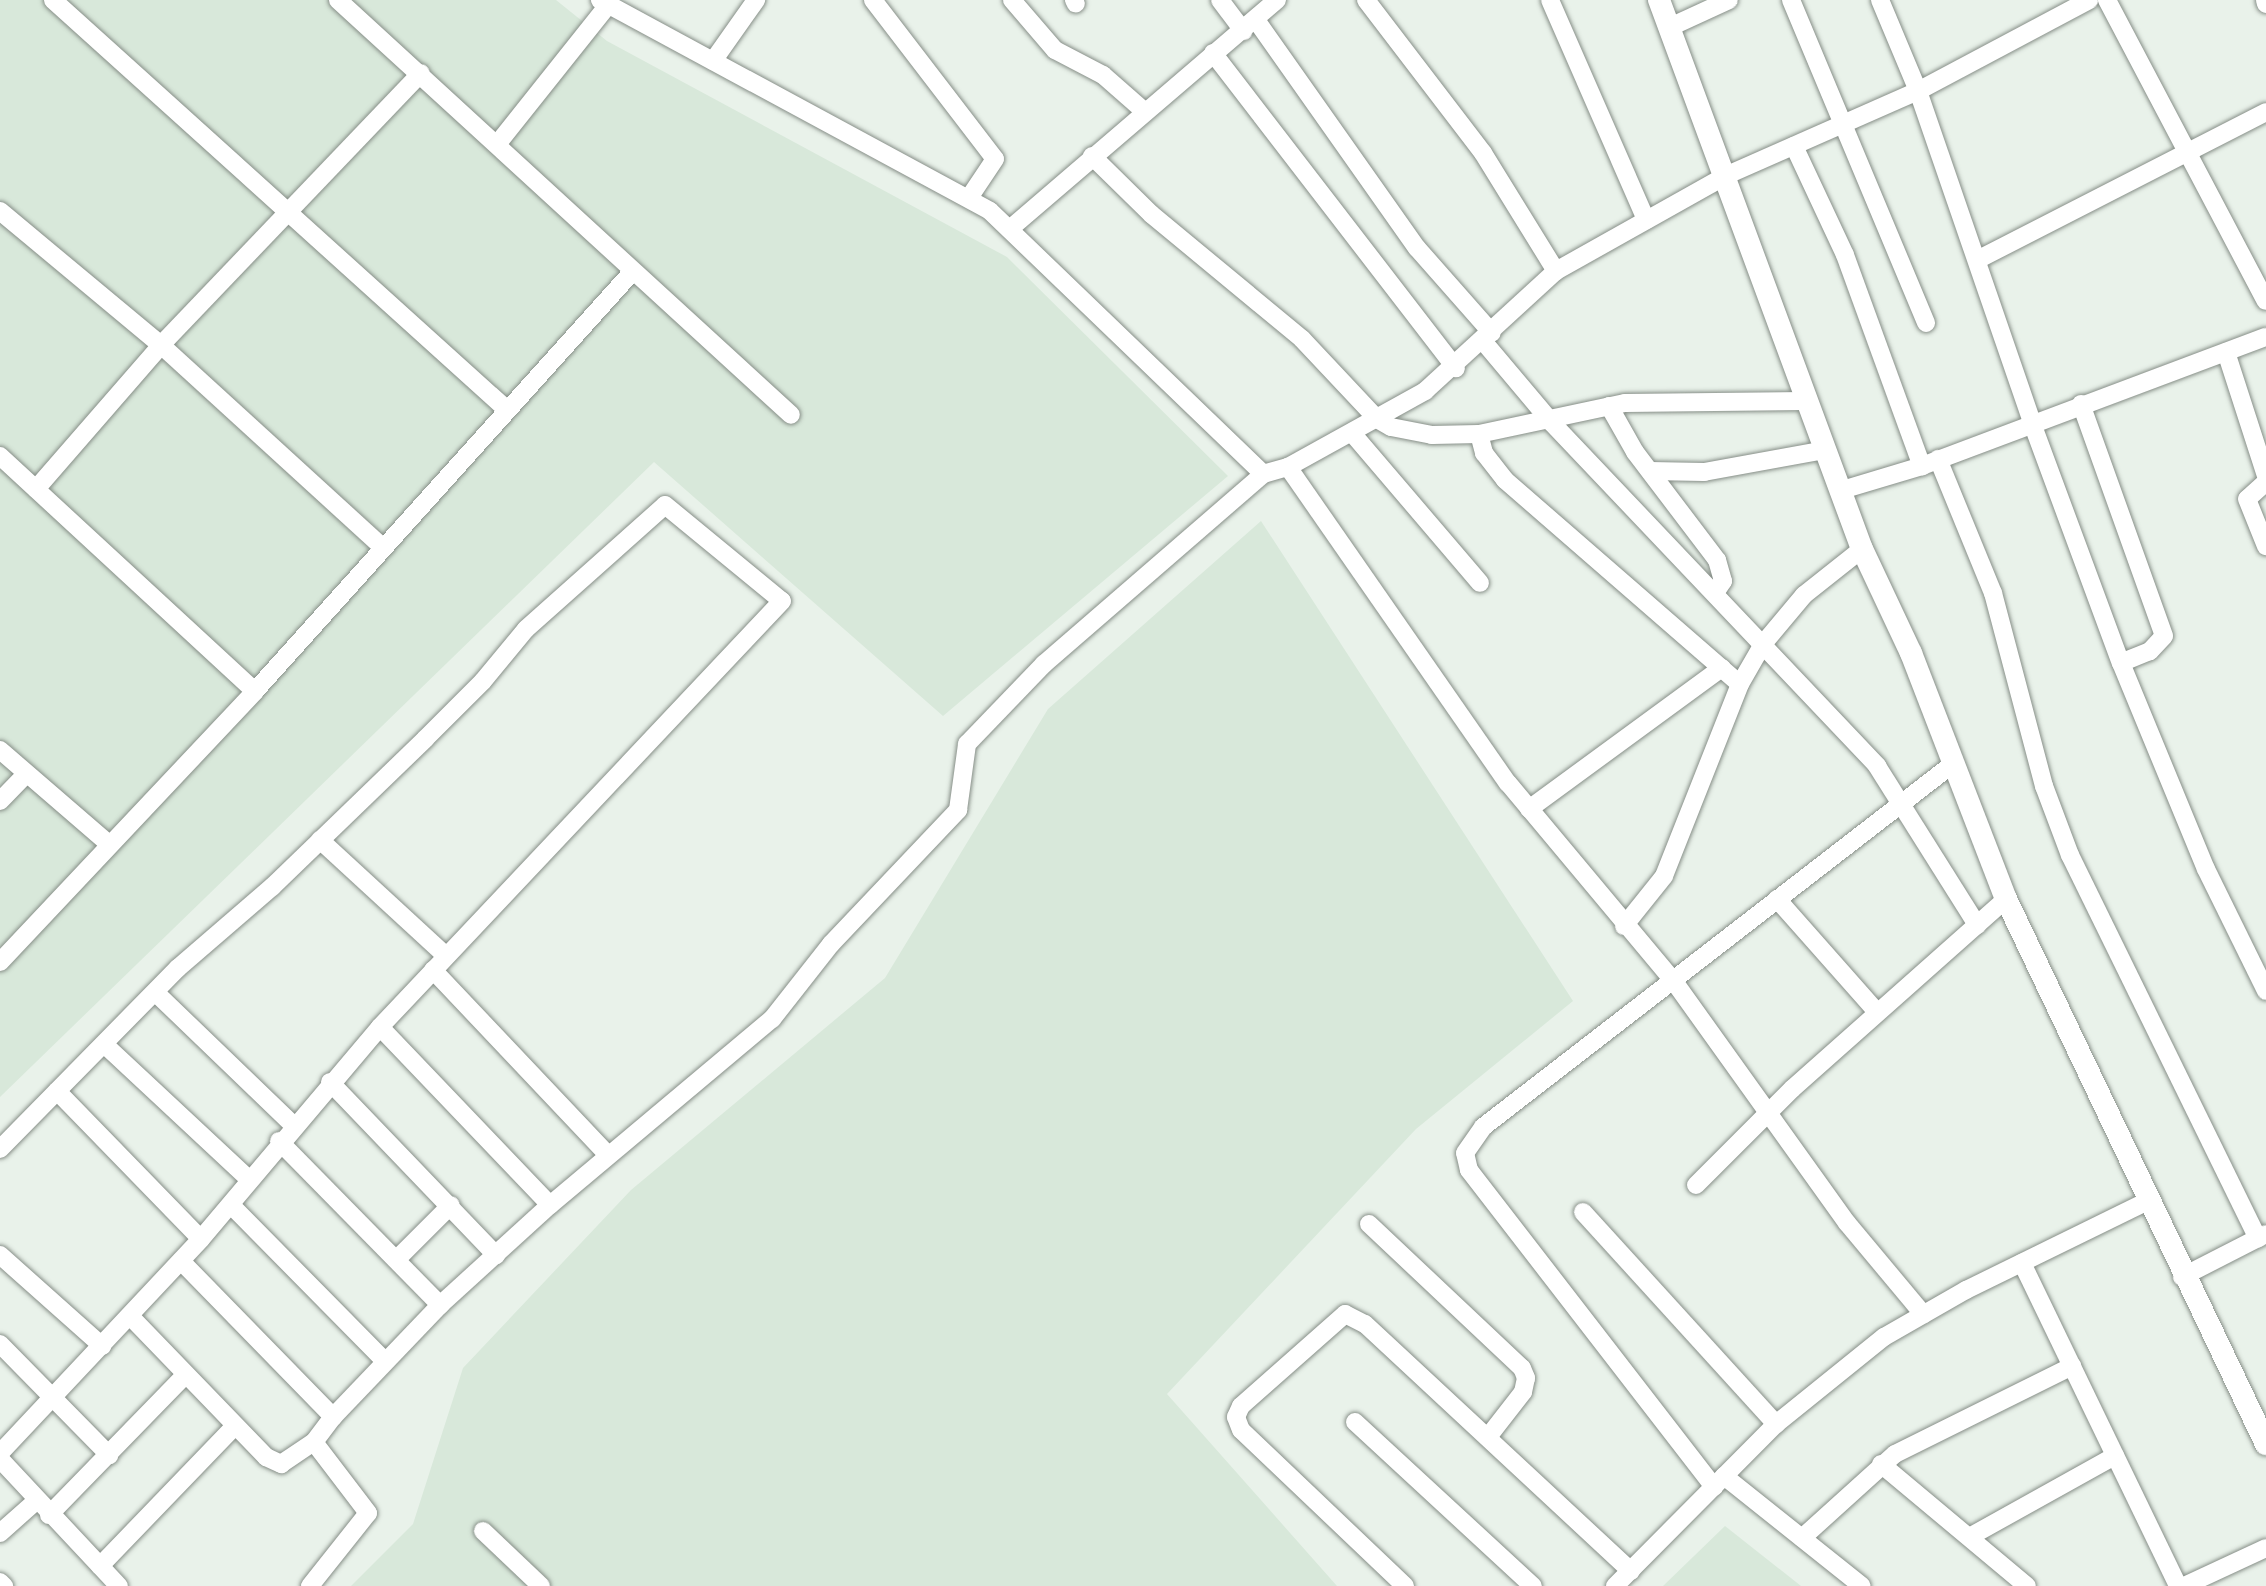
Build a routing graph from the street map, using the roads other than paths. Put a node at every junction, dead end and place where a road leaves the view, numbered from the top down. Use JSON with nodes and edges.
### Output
{"nodes":[{"id":1,"x":53,"y":0,"type":"edge"},
{"id":2,"x":338,"y":0,"type":"edge"},
{"id":3,"x":756,"y":0,"type":"edge"},
{"id":4,"x":873,"y":0,"type":"edge"},
{"id":5,"x":1012,"y":0,"type":"edge"},
{"id":6,"x":1220,"y":0,"type":"edge"},
{"id":7,"x":1277,"y":0,"type":"edge"},
{"id":8,"x":1366,"y":0,"type":"edge"},
{"id":9,"x":1550,"y":0,"type":"edge"},
{"id":10,"x":1659,"y":0,"type":"edge"},
{"id":11,"x":1729,"y":0,"type":"edge"},
{"id":12,"x":1791,"y":0,"type":"edge"},
{"id":13,"x":1880,"y":0,"type":"edge"},
{"id":14,"x":2089,"y":0,"type":"edge"},
{"id":15,"x":2107,"y":0,"type":"edge"},
{"id":16,"x":604,"y":3,"type":"edge"},
{"id":17,"x":1250,"y":25,"type":"junction"},
{"id":18,"x":1668,"y":28,"type":"junction"},
{"id":19,"x":1213,"y":53,"type":"junction"},
{"id":20,"x":713,"y":61,"type":"junction"},
{"id":21,"x":421,"y":73,"type":"junction"},
{"id":22,"x":1918,"y":91,"type":"junction"},
{"id":23,"x":1143,"y":110,"type":"junction"},
{"id":24,"x":2266,"y":112,"type":"edge"},
{"id":25,"x":1839,"y":126,"type":"junction"},
{"id":26,"x":499,"y":142,"type":"junction"},
{"id":27,"x":1794,"y":146,"type":"junction"},
{"id":28,"x":2189,"y":155,"type":"junction"},
{"id":29,"x":1092,"y":156,"type":"junction"},
{"id":30,"x":1725,"y":176,"type":"junction"},
{"id":31,"x":969,"y":198,"type":"junction"},
{"id":32,"x":0,"y":211,"type":"edge"},
{"id":33,"x":290,"y":213,"type":"junction"},
{"id":34,"x":1646,"y":220,"type":"junction"},
{"id":35,"x":1012,"y":227,"type":"junction"},
{"id":36,"x":1979,"y":259,"type":"junction"},
{"id":37,"x":633,"y":271,"type":"junction"},
{"id":38,"x":1556,"y":271,"type":"junction"},
{"id":39,"x":2266,"y":301,"type":"edge"},
{"id":40,"x":1926,"y":323,"type":"dead end"},
{"id":41,"x":1487,"y":337,"type":"junction"},
{"id":42,"x":2266,"y":337,"type":"edge"},
{"id":43,"x":161,"y":345,"type":"junction"},
{"id":44,"x":2226,"y":352,"type":"junction"},
{"id":45,"x":1456,"y":368,"type":"junction"},
{"id":46,"x":1805,"y":401,"type":"junction"},
{"id":47,"x":2081,"y":404,"type":"junction"},
{"id":48,"x":1609,"y":406,"type":"junction"},
{"id":49,"x":505,"y":408,"type":"junction"},
{"id":50,"x":791,"y":415,"type":"dead end"},
{"id":51,"x":1377,"y":419,"type":"junction"},
{"id":52,"x":1552,"y":423,"type":"junction"},
{"id":53,"x":2032,"y":423,"type":"junction"},
{"id":54,"x":1352,"y":433,"type":"junction"},
{"id":55,"x":1479,"y":434,"type":"junction"},
{"id":56,"x":1825,"y":450,"type":"junction"},
{"id":57,"x":0,"y":456,"type":"edge"},
{"id":58,"x":1930,"y":462,"type":"junction"},
{"id":59,"x":1288,"y":467,"type":"junction"},
{"id":60,"x":1650,"y":471,"type":"junction"},
{"id":61,"x":1263,"y":474,"type":"junction"},
{"id":62,"x":2266,"y":476,"type":"edge"},
{"id":63,"x":2266,"y":482,"type":"edge"},
{"id":64,"x":36,"y":489,"type":"junction"},
{"id":65,"x":1842,"y":490,"type":"junction"},
{"id":66,"x":2266,"y":546,"type":"edge"},
{"id":67,"x":382,"y":547,"type":"junction"},
{"id":68,"x":1862,"y":549,"type":"junction"},
{"id":69,"x":1480,"y":583,"type":"dead end"},
{"id":70,"x":1715,"y":593,"type":"junction"},
{"id":71,"x":1763,"y":644,"type":"junction"},
{"id":72,"x":2121,"y":663,"type":"junction"},
{"id":73,"x":1722,"y":668,"type":"junction"},
{"id":74,"x":1740,"y":684,"type":"junction"},
{"id":75,"x":255,"y":691,"type":"junction"},
{"id":76,"x":0,"y":750,"type":"edge"},
{"id":77,"x":1954,"y":763,"type":"junction"},
{"id":78,"x":26,"y":774,"type":"junction"},
{"id":79,"x":0,"y":801,"type":"edge"},
{"id":80,"x":1900,"y":805,"type":"junction"},
{"id":81,"x":1529,"y":809,"type":"junction"},
{"id":82,"x":320,"y":840,"type":"junction"},
{"id":83,"x":110,"y":845,"type":"junction"},
{"id":84,"x":1777,"y":899,"type":"junction"},
{"id":85,"x":2006,"y":899,"type":"junction"},
{"id":86,"x":1977,"y":925,"type":"junction"},
{"id":87,"x":1624,"y":926,"type":"junction"},
{"id":88,"x":0,"y":962,"type":"edge"},
{"id":89,"x":440,"y":963,"type":"junction"},
{"id":90,"x":1673,"y":980,"type":"junction"},
{"id":91,"x":2266,"y":991,"type":"edge"},
{"id":92,"x":156,"y":993,"type":"junction"},
{"id":93,"x":1877,"y":1012,"type":"junction"},
{"id":94,"x":380,"y":1027,"type":"junction"},
{"id":95,"x":105,"y":1045,"type":"junction"},
{"id":96,"x":330,"y":1082,"type":"junction"},
{"id":97,"x":57,"y":1091,"type":"junction"},
{"id":98,"x":1768,"y":1114,"type":"junction"},
{"id":99,"x":293,"y":1125,"type":"junction"},
{"id":100,"x":279,"y":1141,"type":"junction"},
{"id":101,"x":0,"y":1149,"type":"edge"},
{"id":102,"x":608,"y":1155,"type":"junction"},
{"id":103,"x":250,"y":1180,"type":"junction"},
{"id":104,"x":1696,"y":1185,"type":"dead end"},
{"id":105,"x":2150,"y":1200,"type":"junction"},
{"id":106,"x":231,"y":1205,"type":"junction"},
{"id":107,"x":451,"y":1205,"type":"junction"},
{"id":108,"x":550,"y":1205,"type":"junction"},
{"id":109,"x":1583,"y":1212,"type":"dead end"},
{"id":110,"x":1369,"y":1224,"type":"dead end"},
{"id":111,"x":2262,"y":1236,"type":"edge"},
{"id":112,"x":201,"y":1239,"type":"junction"},
{"id":113,"x":0,"y":1255,"type":"edge"},
{"id":114,"x":496,"y":1255,"type":"junction"},
{"id":115,"x":397,"y":1259,"type":"junction"},
{"id":116,"x":181,"y":1261,"type":"junction"},
{"id":117,"x":2022,"y":1263,"type":"junction"},
{"id":118,"x":2182,"y":1277,"type":"junction"},
{"id":119,"x":440,"y":1305,"type":"junction"},
{"id":120,"x":1923,"y":1314,"type":"junction"},
{"id":121,"x":130,"y":1316,"type":"junction"},
{"id":122,"x":0,"y":1344,"type":"edge"},
{"id":123,"x":102,"y":1346,"type":"junction"},
{"id":124,"x":384,"y":1360,"type":"junction"},
{"id":125,"x":2072,"y":1366,"type":"junction"},
{"id":126,"x":185,"y":1375,"type":"junction"},
{"id":127,"x":53,"y":1396,"type":"junction"},
{"id":128,"x":333,"y":1417,"type":"junction"},
{"id":129,"x":1355,"y":1422,"type":"dead end"},
{"id":130,"x":1776,"y":1424,"type":"junction"},
{"id":131,"x":233,"y":1428,"type":"junction"},
{"id":132,"x":1488,"y":1437,"type":"junction"},
{"id":133,"x":314,"y":1442,"type":"junction"},
{"id":134,"x":2266,"y":1444,"type":"edge"},
{"id":135,"x":109,"y":1455,"type":"junction"},
{"id":136,"x":0,"y":1456,"type":"edge"},
{"id":137,"x":2115,"y":1456,"type":"junction"},
{"id":138,"x":1881,"y":1464,"type":"junction"},
{"id":139,"x":1719,"y":1482,"type":"junction"},
{"id":140,"x":43,"y":1508,"type":"junction"},
{"id":141,"x":483,"y":1531,"type":"dead end"},
{"id":142,"x":0,"y":1533,"type":"edge"},
{"id":143,"x":1971,"y":1536,"type":"junction"},
{"id":144,"x":1802,"y":1538,"type":"junction"},
{"id":145,"x":2266,"y":1548,"type":"edge"},
{"id":146,"x":100,"y":1566,"type":"junction"},
{"id":147,"x":1631,"y":1571,"type":"junction"},
{"id":148,"x":119,"y":1586,"type":"edge"},
{"id":149,"x":310,"y":1586,"type":"edge"},
{"id":150,"x":541,"y":1586,"type":"edge"},
{"id":151,"x":1405,"y":1586,"type":"edge"},
{"id":152,"x":1533,"y":1586,"type":"edge"},
{"id":153,"x":1615,"y":1586,"type":"edge"},
{"id":154,"x":1862,"y":1586,"type":"edge"},
{"id":155,"x":2027,"y":1586,"type":"edge"},
{"id":156,"x":2181,"y":1586,"type":"edge"}],
"edges":[{"from":1,"to":33,"type":"street"},
{"from":2,"to":21,"type":"street"},
{"from":3,"to":20,"type":"street"},
{"from":4,"to":31,"type":"street"},
{"from":5,"to":23,"type":"street"},
{"from":6,"to":17,"type":"street"},
{"from":7,"to":17,"type":"street"},
{"from":8,"to":38,"type":"street"},
{"from":9,"to":34,"type":"street"},
{"from":10,"to":18,"type":"street"},
{"from":11,"to":18,"type":"street"},
{"from":12,"to":25,"type":"street"},
{"from":13,"to":22,"type":"street"},
{"from":14,"to":22,"type":"street"},
{"from":15,"to":28,"type":"street"},
{"from":16,"to":20,"type":"street"},
{"from":16,"to":26,"type":"street"},
{"from":17,"to":19,"type":"street"},
{"from":17,"to":41,"type":"street"},
{"from":18,"to":30,"type":"street"},
{"from":19,"to":23,"type":"street"},
{"from":19,"to":45,"type":"street"},
{"from":20,"to":31,"type":"street"},
{"from":21,"to":26,"type":"street"},
{"from":21,"to":33,"type":"street"},
{"from":22,"to":25,"type":"street"},
{"from":22,"to":36,"type":"street"},
{"from":23,"to":29,"type":"street"},
{"from":24,"to":28,"type":"street"},
{"from":25,"to":27,"type":"street"},
{"from":25,"to":40,"type":"street"},
{"from":26,"to":37,"type":"street"},
{"from":27,"to":30,"type":"street"},
{"from":27,"to":58,"type":"street"},
{"from":28,"to":36,"type":"street"},
{"from":28,"to":39,"type":"street"},
{"from":29,"to":35,"type":"street"},
{"from":29,"to":51,"type":"street"},
{"from":30,"to":34,"type":"street"},
{"from":30,"to":46,"type":"street"},
{"from":31,"to":35,"type":"street"},
{"from":32,"to":43,"type":"street"},
{"from":33,"to":43,"type":"street"},
{"from":33,"to":49,"type":"street"},
{"from":34,"to":38,"type":"street"},
{"from":35,"to":61,"type":"street"},
{"from":36,"to":53,"type":"street"},
{"from":37,"to":49,"type":"street"},
{"from":37,"to":50,"type":"street"},
{"from":38,"to":41,"type":"street"},
{"from":41,"to":45,"type":"street"},
{"from":41,"to":52,"type":"street"},
{"from":42,"to":44,"type":"street"},
{"from":43,"to":64,"type":"street"},
{"from":43,"to":67,"type":"street"},
{"from":44,"to":47,"type":"street"},
{"from":44,"to":62,"type":"street"},
{"from":45,"to":51,"type":"street"},
{"from":46,"to":48,"type":"street"},
{"from":46,"to":56,"type":"street"},
{"from":47,"to":53,"type":"street"},
{"from":47,"to":72,"type":"street"},
{"from":48,"to":52,"type":"street"},
{"from":48,"to":60,"type":"street"},
{"from":49,"to":67,"type":"street"},
{"from":51,"to":54,"type":"street"},
{"from":51,"to":55,"type":"street"},
{"from":52,"to":55,"type":"street"},
{"from":52,"to":70,"type":"street"},
{"from":53,"to":58,"type":"street"},
{"from":53,"to":72,"type":"street"},
{"from":54,"to":59,"type":"street"},
{"from":54,"to":69,"type":"street"},
{"from":55,"to":73,"type":"street"},
{"from":56,"to":60,"type":"street"},
{"from":56,"to":65,"type":"street"},
{"from":57,"to":64,"type":"street"},
{"from":58,"to":65,"type":"street"},
{"from":58,"to":111,"type":"street"},
{"from":59,"to":61,"type":"street"},
{"from":59,"to":81,"type":"street"},
{"from":60,"to":70,"type":"street"},
{"from":61,"to":102,"type":"street"},
{"from":63,"to":66,"type":"street"},
{"from":64,"to":75,"type":"street"},
{"from":65,"to":68,"type":"street"},
{"from":67,"to":75,"type":"street"},
{"from":68,"to":71,"type":"street"},
{"from":68,"to":77,"type":"street"},
{"from":70,"to":71,"type":"street"},
{"from":71,"to":74,"type":"street"},
{"from":71,"to":80,"type":"street"},
{"from":72,"to":91,"type":"street"},
{"from":73,"to":74,"type":"street"},
{"from":73,"to":81,"type":"street"},
{"from":74,"to":87,"type":"street"},
{"from":75,"to":83,"type":"street"},
{"from":76,"to":78,"type":"street"},
{"from":77,"to":80,"type":"street"},
{"from":77,"to":85,"type":"street"},
{"from":78,"to":79,"type":"street"},
{"from":78,"to":83,"type":"street"},
{"from":80,"to":84,"type":"street"},
{"from":80,"to":86,"type":"street"},
{"from":81,"to":87,"type":"street"},
{"from":82,"to":89,"type":"street"},
{"from":82,"to":89,"type":"street"},
{"from":82,"to":92,"type":"street"},
{"from":83,"to":88,"type":"street"},
{"from":84,"to":90,"type":"street"},
{"from":84,"to":93,"type":"street"},
{"from":85,"to":86,"type":"street"},
{"from":85,"to":105,"type":"street"},
{"from":86,"to":93,"type":"street"},
{"from":87,"to":90,"type":"street"},
{"from":89,"to":94,"type":"street"},
{"from":89,"to":102,"type":"street"},
{"from":90,"to":98,"type":"street"},
{"from":90,"to":139,"type":"street"},
{"from":92,"to":95,"type":"street"},
{"from":92,"to":99,"type":"street"},
{"from":93,"to":98,"type":"street"},
{"from":94,"to":96,"type":"street"},
{"from":94,"to":108,"type":"street"},
{"from":95,"to":97,"type":"street"},
{"from":95,"to":103,"type":"street"},
{"from":96,"to":99,"type":"street"},
{"from":96,"to":107,"type":"street"},
{"from":97,"to":101,"type":"street"},
{"from":97,"to":112,"type":"street"},
{"from":98,"to":104,"type":"street"},
{"from":98,"to":120,"type":"street"},
{"from":99,"to":100,"type":"street"},
{"from":100,"to":103,"type":"street"},
{"from":100,"to":115,"type":"street"},
{"from":102,"to":108,"type":"street"},
{"from":103,"to":106,"type":"street"},
{"from":105,"to":117,"type":"street"},
{"from":105,"to":118,"type":"street"},
{"from":106,"to":112,"type":"street"},
{"from":106,"to":124,"type":"street"},
{"from":107,"to":114,"type":"street"},
{"from":107,"to":115,"type":"street"},
{"from":108,"to":114,"type":"street"},
{"from":109,"to":130,"type":"street"},
{"from":110,"to":132,"type":"street"},
{"from":111,"to":118,"type":"street"},
{"from":112,"to":116,"type":"street"},
{"from":113,"to":123,"type":"street"},
{"from":114,"to":119,"type":"street"},
{"from":115,"to":119,"type":"street"},
{"from":116,"to":121,"type":"street"},
{"from":116,"to":128,"type":"street"},
{"from":117,"to":120,"type":"street"},
{"from":117,"to":125,"type":"street"},
{"from":118,"to":134,"type":"street"},
{"from":119,"to":124,"type":"street"},
{"from":120,"to":130,"type":"street"},
{"from":121,"to":123,"type":"street"},
{"from":121,"to":126,"type":"street"},
{"from":122,"to":127,"type":"street"},
{"from":123,"to":127,"type":"street"},
{"from":124,"to":128,"type":"street"},
{"from":125,"to":137,"type":"street"},
{"from":125,"to":138,"type":"street"},
{"from":126,"to":131,"type":"street"},
{"from":126,"to":135,"type":"street"},
{"from":127,"to":135,"type":"street"},
{"from":127,"to":136,"type":"street"},
{"from":128,"to":133,"type":"street"},
{"from":129,"to":152,"type":"street"},
{"from":130,"to":139,"type":"street"},
{"from":131,"to":133,"type":"street"},
{"from":131,"to":146,"type":"street"},
{"from":132,"to":147,"type":"street"},
{"from":132,"to":151,"type":"street"},
{"from":133,"to":149,"type":"street"},
{"from":135,"to":140,"type":"street"},
{"from":136,"to":140,"type":"street"},
{"from":137,"to":143,"type":"street"},
{"from":137,"to":156,"type":"street"},
{"from":138,"to":143,"type":"street"},
{"from":138,"to":144,"type":"street"},
{"from":139,"to":144,"type":"street"},
{"from":139,"to":147,"type":"street"},
{"from":140,"to":142,"type":"street"},
{"from":140,"to":146,"type":"street"},
{"from":141,"to":150,"type":"street"},
{"from":143,"to":155,"type":"street"},
{"from":144,"to":154,"type":"street"},
{"from":145,"to":156,"type":"street"},
{"from":146,"to":148,"type":"street"},
{"from":147,"to":153,"type":"street"}]}
